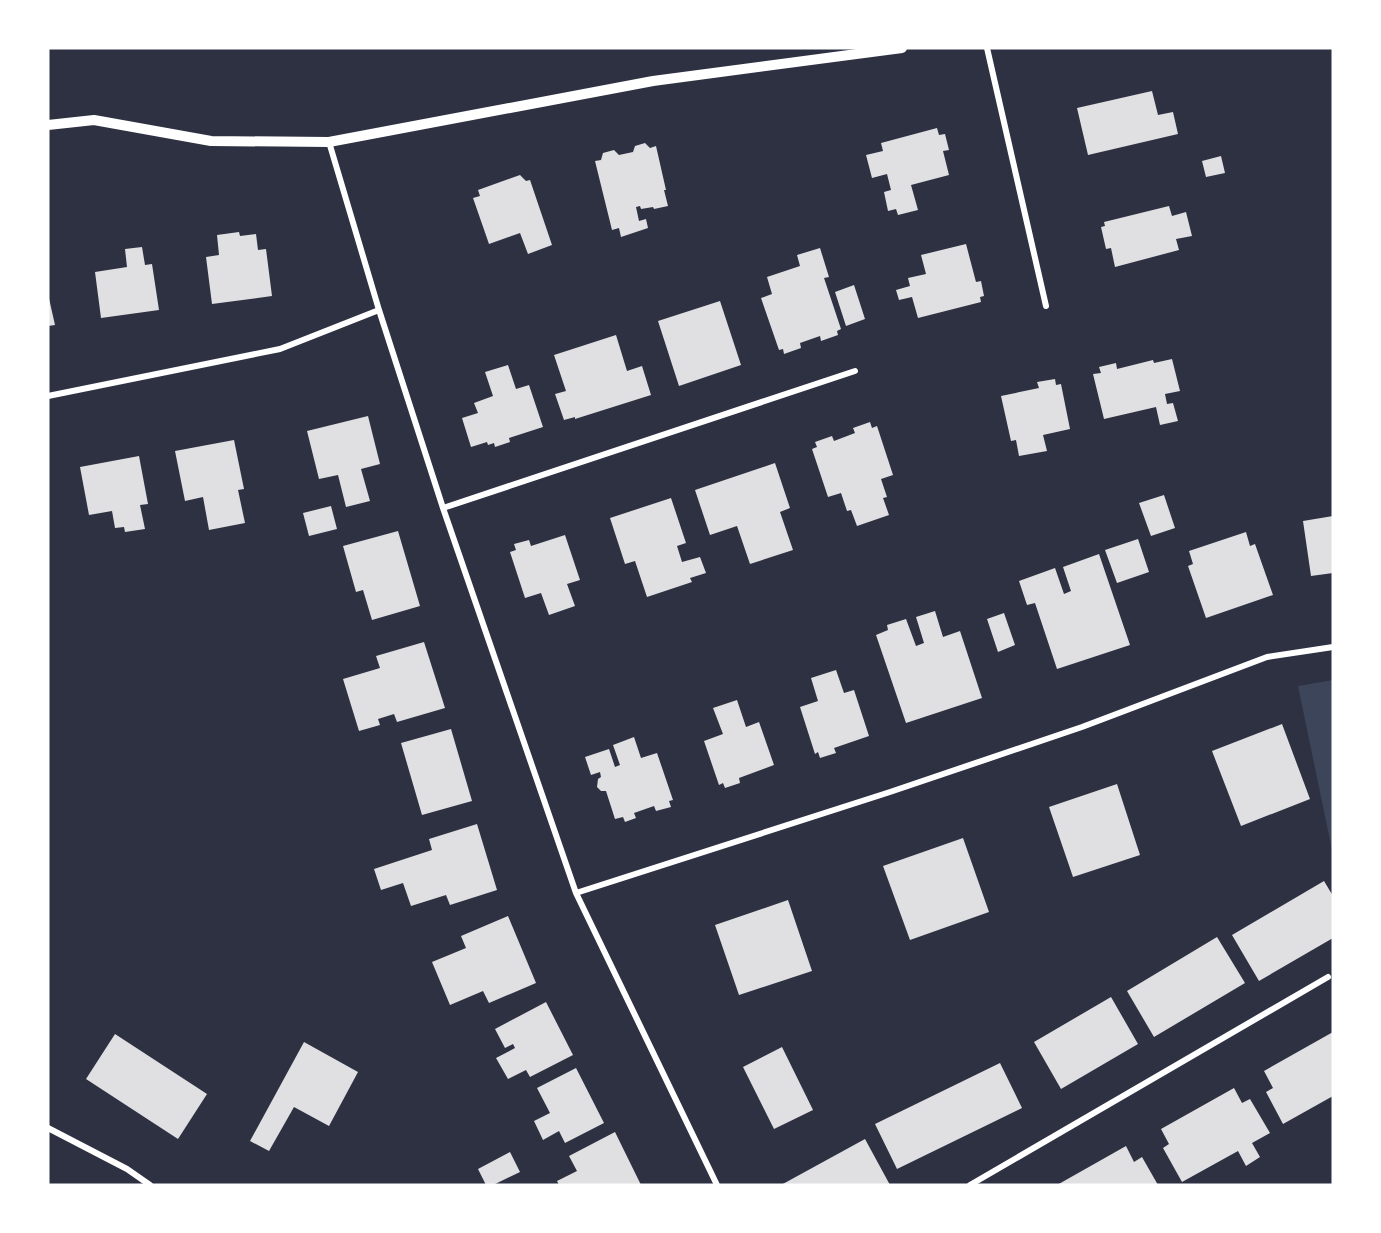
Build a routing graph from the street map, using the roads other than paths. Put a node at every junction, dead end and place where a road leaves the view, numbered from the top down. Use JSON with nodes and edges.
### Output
{"nodes":[{"id":1,"x":902,"y":48,"type":"edge"},
{"id":2,"x":987,"y":48,"type":"edge"},
{"id":3,"x":48,"y":124,"type":"edge"},
{"id":4,"x":328,"y":141,"type":"junction"},
{"id":5,"x":1046,"y":306,"type":"dead end"},
{"id":6,"x":379,"y":310,"type":"junction"},
{"id":7,"x":855,"y":371,"type":"dead end"},
{"id":8,"x":48,"y":396,"type":"edge"},
{"id":9,"x":443,"y":508,"type":"junction"},
{"id":10,"x":1333,"y":647,"type":"edge"},
{"id":11,"x":576,"y":893,"type":"junction"},
{"id":12,"x":1328,"y":977,"type":"dead end"},
{"id":13,"x":48,"y":1128,"type":"edge"},
{"id":14,"x":150,"y":1185,"type":"edge"},
{"id":15,"x":717,"y":1185,"type":"edge"},
{"id":16,"x":970,"y":1185,"type":"edge"}],
"edges":[{"from":1,"to":4,"type":"street"},
{"from":2,"to":5,"type":"street"},
{"from":3,"to":4,"type":"street"},
{"from":4,"to":6,"type":"street"},
{"from":6,"to":8,"type":"street"},
{"from":6,"to":9,"type":"street"},
{"from":7,"to":9,"type":"street"},
{"from":9,"to":11,"type":"street"},
{"from":10,"to":11,"type":"street"},
{"from":11,"to":15,"type":"street"},
{"from":12,"to":16,"type":"street"},
{"from":13,"to":14,"type":"street"}]}
